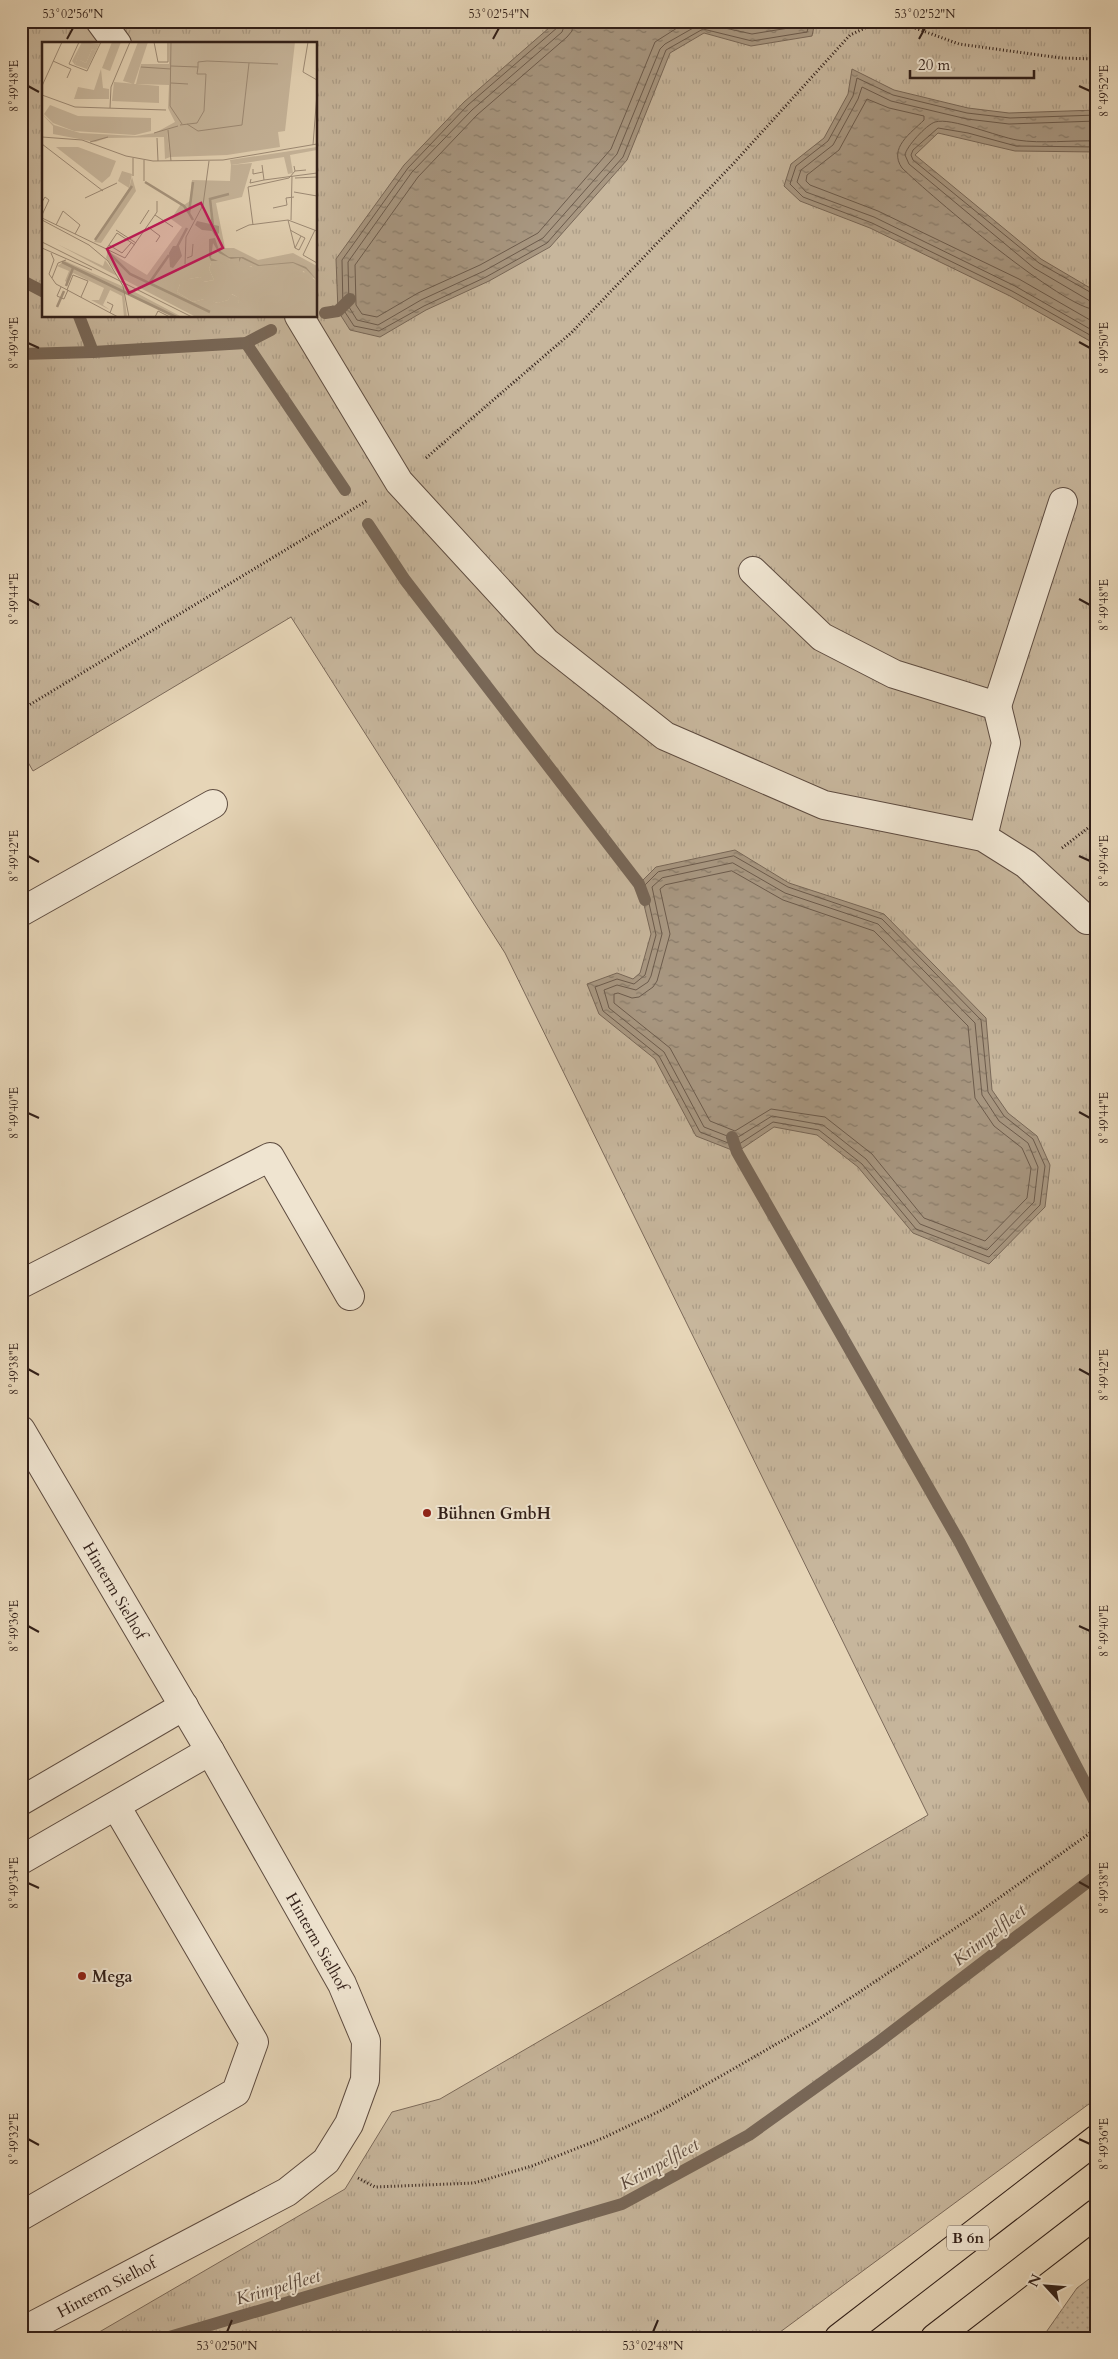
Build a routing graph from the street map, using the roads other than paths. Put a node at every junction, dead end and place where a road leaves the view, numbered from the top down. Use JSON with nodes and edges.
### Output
{"nodes":[{"id":1,"x":100,"y":21,"type":"edge"},
{"id":2,"x":116,"y":42,"type":"edge"},
{"id":3,"x":300,"y":318,"type":"edge"},
{"id":4,"x":1063,"y":502,"type":"dead end"},
{"id":5,"x":753,"y":571,"type":"dead end"},
{"id":6,"x":997,"y":706,"type":"junction"},
{"id":7,"x":213,"y":804,"type":"dead end"},
{"id":8,"x":983,"y":837,"type":"junction"},
{"id":9,"x":21,"y":912,"type":"edge"},
{"id":10,"x":1087,"y":920,"type":"dead end"},
{"id":11,"x":21,"y":1284,"type":"edge"},
{"id":12,"x":350,"y":1296,"type":"dead end"},
{"id":13,"x":21,"y":1430,"type":"edge"},
{"id":14,"x":184,"y":1706,"type":"junction"},
{"id":15,"x":210,"y":1752,"type":"junction"},
{"id":16,"x":21,"y":1801,"type":"edge"},
{"id":17,"x":116,"y":1806,"type":"junction"},
{"id":18,"x":21,"y":1860,"type":"edge"},
{"id":19,"x":1097,"y":2139,"type":"edge"},
{"id":20,"x":1097,"y":2213,"type":"edge"},
{"id":21,"x":21,"y":2216,"type":"edge"},
{"id":22,"x":21,"y":2332,"type":"edge"},
{"id":23,"x":839,"y":2338,"type":"edge"},
{"id":24,"x":935,"y":2338,"type":"edge"}],
"edges":[{"from":1,"to":2,"type":"street"},
{"from":3,"to":8,"type":"street"},
{"from":4,"to":6,"type":"street"},
{"from":5,"to":6,"type":"street"},
{"from":6,"to":8,"type":"street"},
{"from":7,"to":9,"type":"street"},
{"from":8,"to":10,"type":"street"},
{"from":11,"to":12,"type":"street"},
{"from":13,"to":14,"type":"street","name":"Hinterm Sielhof"},
{"from":14,"to":15,"type":"street","name":"Hinterm Sielhof"},
{"from":14,"to":16,"type":"street"},
{"from":15,"to":17,"type":"street"},
{"from":15,"to":22,"type":"street","name":"Hinterm Sielhof"},
{"from":17,"to":18,"type":"street"},
{"from":17,"to":21,"type":"street"},
{"from":19,"to":23,"type":"highway","number":"B 6n"},
{"from":20,"to":24,"type":"highway"}]}
